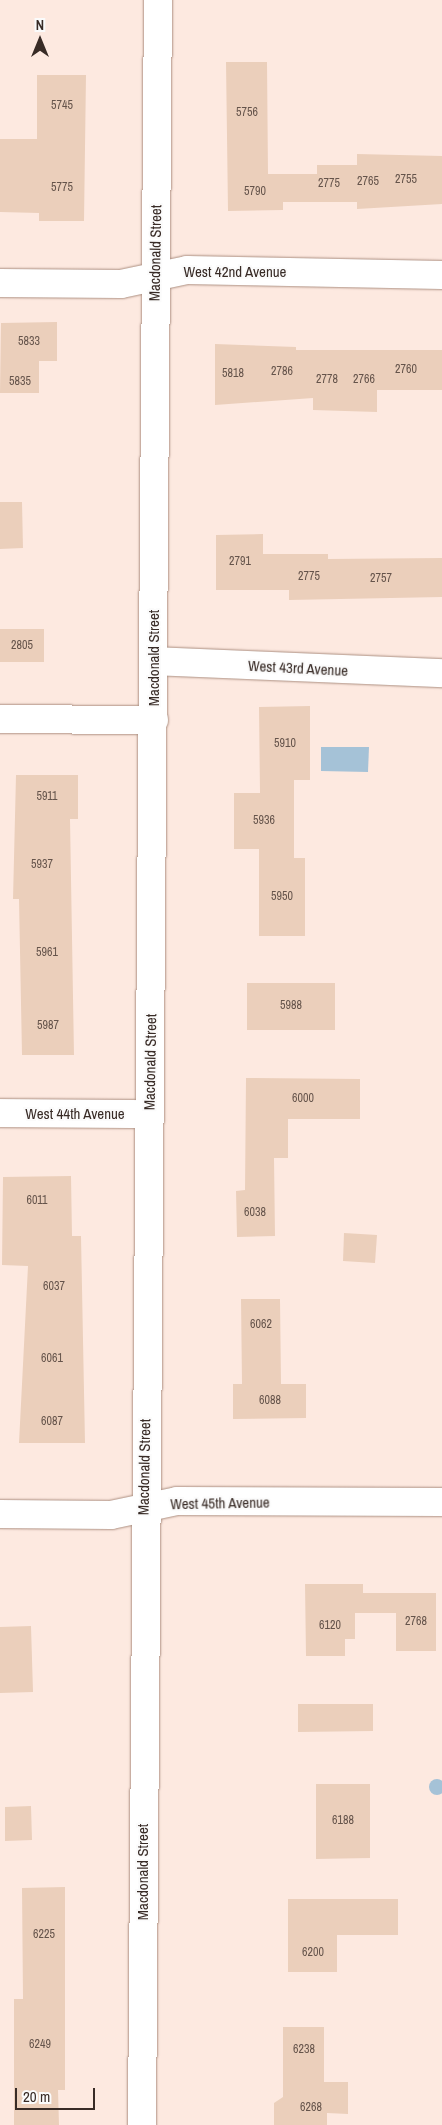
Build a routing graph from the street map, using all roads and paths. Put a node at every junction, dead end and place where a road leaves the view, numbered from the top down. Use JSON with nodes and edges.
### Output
{"nodes":[{"id":1,"x":158,"y":0,"type":"edge"},
{"id":2,"x":442,"y":275,"type":"edge"},
{"id":3,"x":154,"y":277,"type":"junction"},
{"id":4,"x":0,"y":283,"type":"edge"},
{"id":5,"x":154,"y":661,"type":"junction"},
{"id":6,"x":442,"y":673,"type":"edge"},
{"id":7,"x":0,"y":719,"type":"edge"},
{"id":8,"x":154,"y":720,"type":"junction"},
{"id":9,"x":0,"y":1113,"type":"edge"},
{"id":10,"x":150,"y":1114,"type":"junction"},
{"id":11,"x":442,"y":1502,"type":"edge"},
{"id":12,"x":144,"y":1508,"type":"junction"},
{"id":13,"x":0,"y":1514,"type":"edge"},
{"id":14,"x":142,"y":2125,"type":"edge"}],
"edges":[{"from":1,"to":3,"type":"street","name":"Macdonald Street"},
{"from":2,"to":3,"type":"street","name":"West 42nd Avenue"},
{"from":3,"to":4,"type":"street","name":"West 42nd Avenue"},
{"from":3,"to":5,"type":"street","name":"Macdonald Street"},
{"from":5,"to":6,"type":"street","name":"West 43rd Avenue"},
{"from":5,"to":8,"type":"street","name":"Macdonald Street"},
{"from":7,"to":8,"type":"street"},
{"from":8,"to":10,"type":"street","name":"Macdonald Street"},
{"from":9,"to":10,"type":"street","name":"West 44th Avenue"},
{"from":10,"to":12,"type":"street","name":"Macdonald Street"},
{"from":11,"to":12,"type":"street","name":"West 45th Avenue"},
{"from":12,"to":13,"type":"street","name":"West 45th Avenue"},
{"from":12,"to":14,"type":"street","name":"Macdonald Street"}]}
